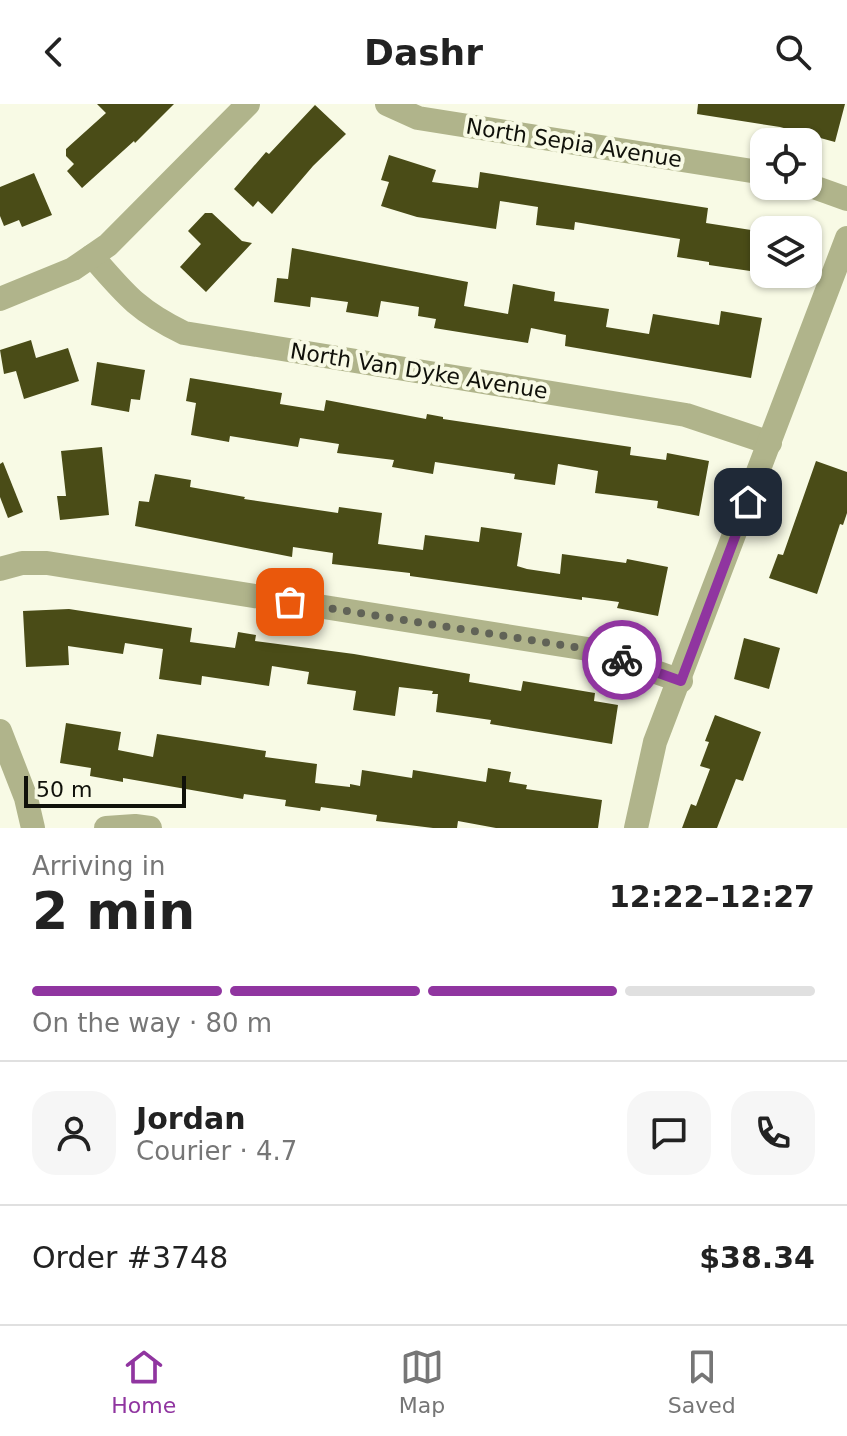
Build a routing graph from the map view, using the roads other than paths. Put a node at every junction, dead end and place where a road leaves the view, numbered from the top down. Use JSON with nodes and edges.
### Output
{"nodes":[{"id":1,"x":248,"y":104,"type":"edge"},
{"id":2,"x":387,"y":104,"type":"edge"},
{"id":3,"x":750,"y":171,"type":"edge"},
{"id":4,"x":822,"y":190,"type":"edge"},
{"id":5,"x":847,"y":199,"type":"edge"},
{"id":6,"x":847,"y":238,"type":"edge"},
{"id":7,"x":92,"y":256,"type":"junction"},
{"id":8,"x":0,"y":299,"type":"edge"},
{"id":9,"x":770,"y":443,"type":"junction"},
{"id":10,"x":0,"y":569,"type":"edge"},
{"id":11,"x":681,"y":681,"type":"junction"},
{"id":12,"x":0,"y":731,"type":"edge"},
{"id":13,"x":33,"y":828,"type":"edge"},
{"id":14,"x":106,"y":828,"type":"edge"},
{"id":15,"x":150,"y":828,"type":"edge"},
{"id":16,"x":636,"y":828,"type":"edge"}],
"edges":[{"from":1,"to":7,"type":"street"},
{"from":2,"to":3,"type":"street","name":"North Sepia Avenue"},
{"from":4,"to":5,"type":"street"},
{"from":6,"to":9,"type":"street"},
{"from":7,"to":8,"type":"street"},
{"from":7,"to":9,"type":"street","name":"North Van Dyke Avenue"},
{"from":9,"to":11,"type":"street"},
{"from":10,"to":11,"type":"street"},
{"from":11,"to":16,"type":"street"},
{"from":12,"to":13,"type":"street"},
{"from":14,"to":15,"type":"street"}]}
